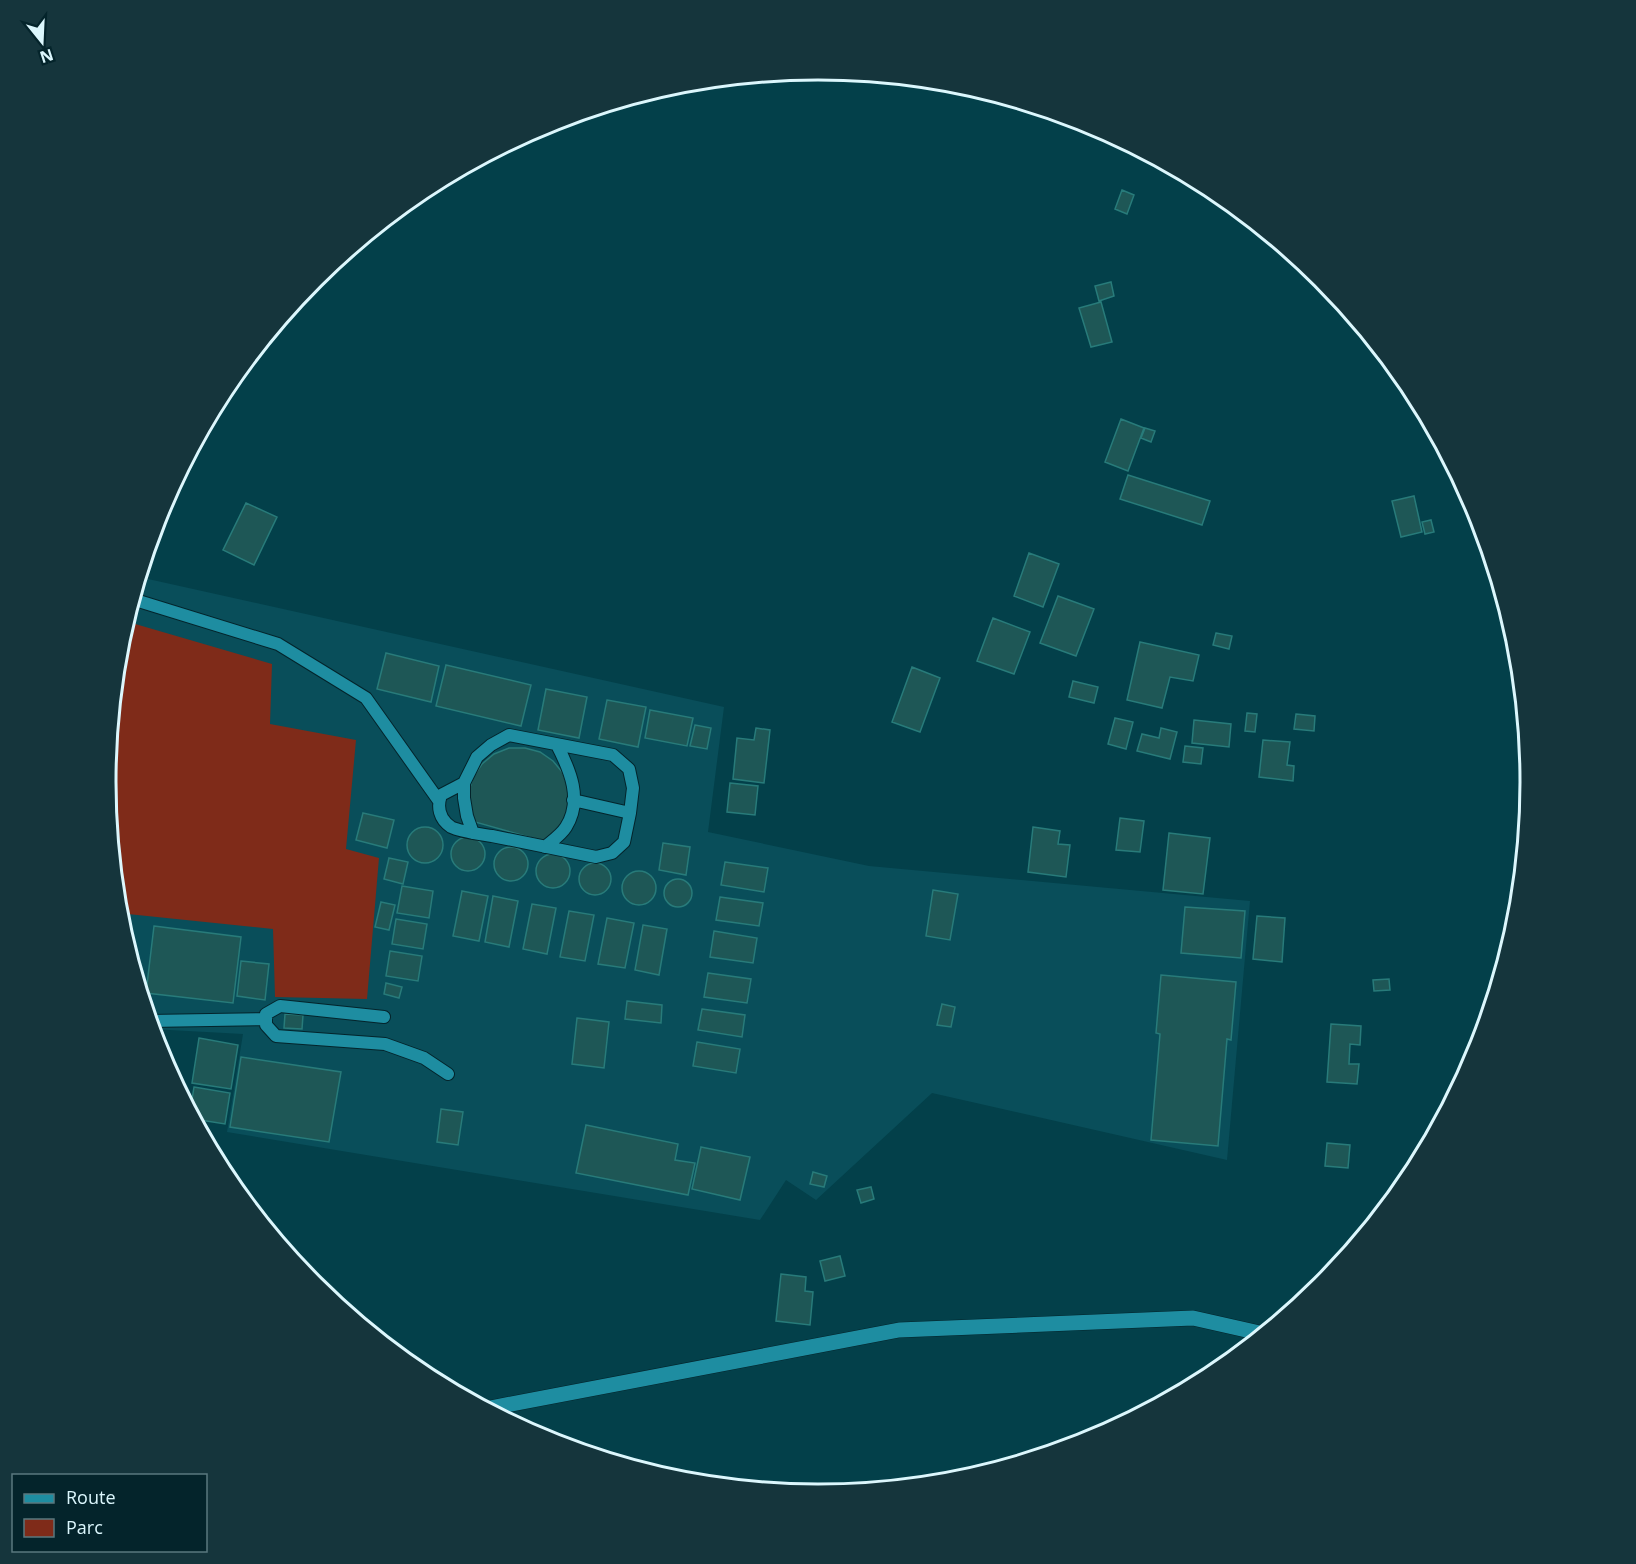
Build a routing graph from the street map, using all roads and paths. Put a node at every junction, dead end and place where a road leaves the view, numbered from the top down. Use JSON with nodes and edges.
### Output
{"nodes":[{"id":1,"x":139,"y":601,"type":"edge"},
{"id":2,"x":557,"y":745,"type":"junction"},
{"id":3,"x":464,"y":783,"type":"junction"},
{"id":4,"x":573,"y":800,"type":"junction"},
{"id":5,"x":439,"y":801,"type":"junction"},
{"id":6,"x":630,"y":813,"type":"junction"},
{"id":7,"x":473,"y":832,"type":"junction"},
{"id":8,"x":545,"y":847,"type":"junction"},
{"id":9,"x":384,"y":1017,"type":"dead end"},
{"id":10,"x":266,"y":1019,"type":"junction"},
{"id":11,"x":158,"y":1021,"type":"edge"},
{"id":12,"x":448,"y":1074,"type":"dead end"},
{"id":13,"x":1255,"y":1332,"type":"edge"},
{"id":14,"x":496,"y":1406,"type":"edge"}],
"edges":[{"from":1,"to":5,"type":"lane"},
{"from":2,"to":3,"type":"lane"},
{"from":2,"to":4,"type":"lane"},
{"from":2,"to":6,"type":"lane"},
{"from":3,"to":5,"type":"lane"},
{"from":3,"to":7,"type":"lane"},
{"from":4,"to":6,"type":"lane"},
{"from":4,"to":8,"type":"lane"},
{"from":5,"to":7,"type":"lane"},
{"from":6,"to":8,"type":"lane"},
{"from":7,"to":8,"type":"lane"},
{"from":9,"to":10,"type":"lane"},
{"from":10,"to":11,"type":"lane"},
{"from":10,"to":12,"type":"lane"},
{"from":13,"to":14,"type":"street"}]}
